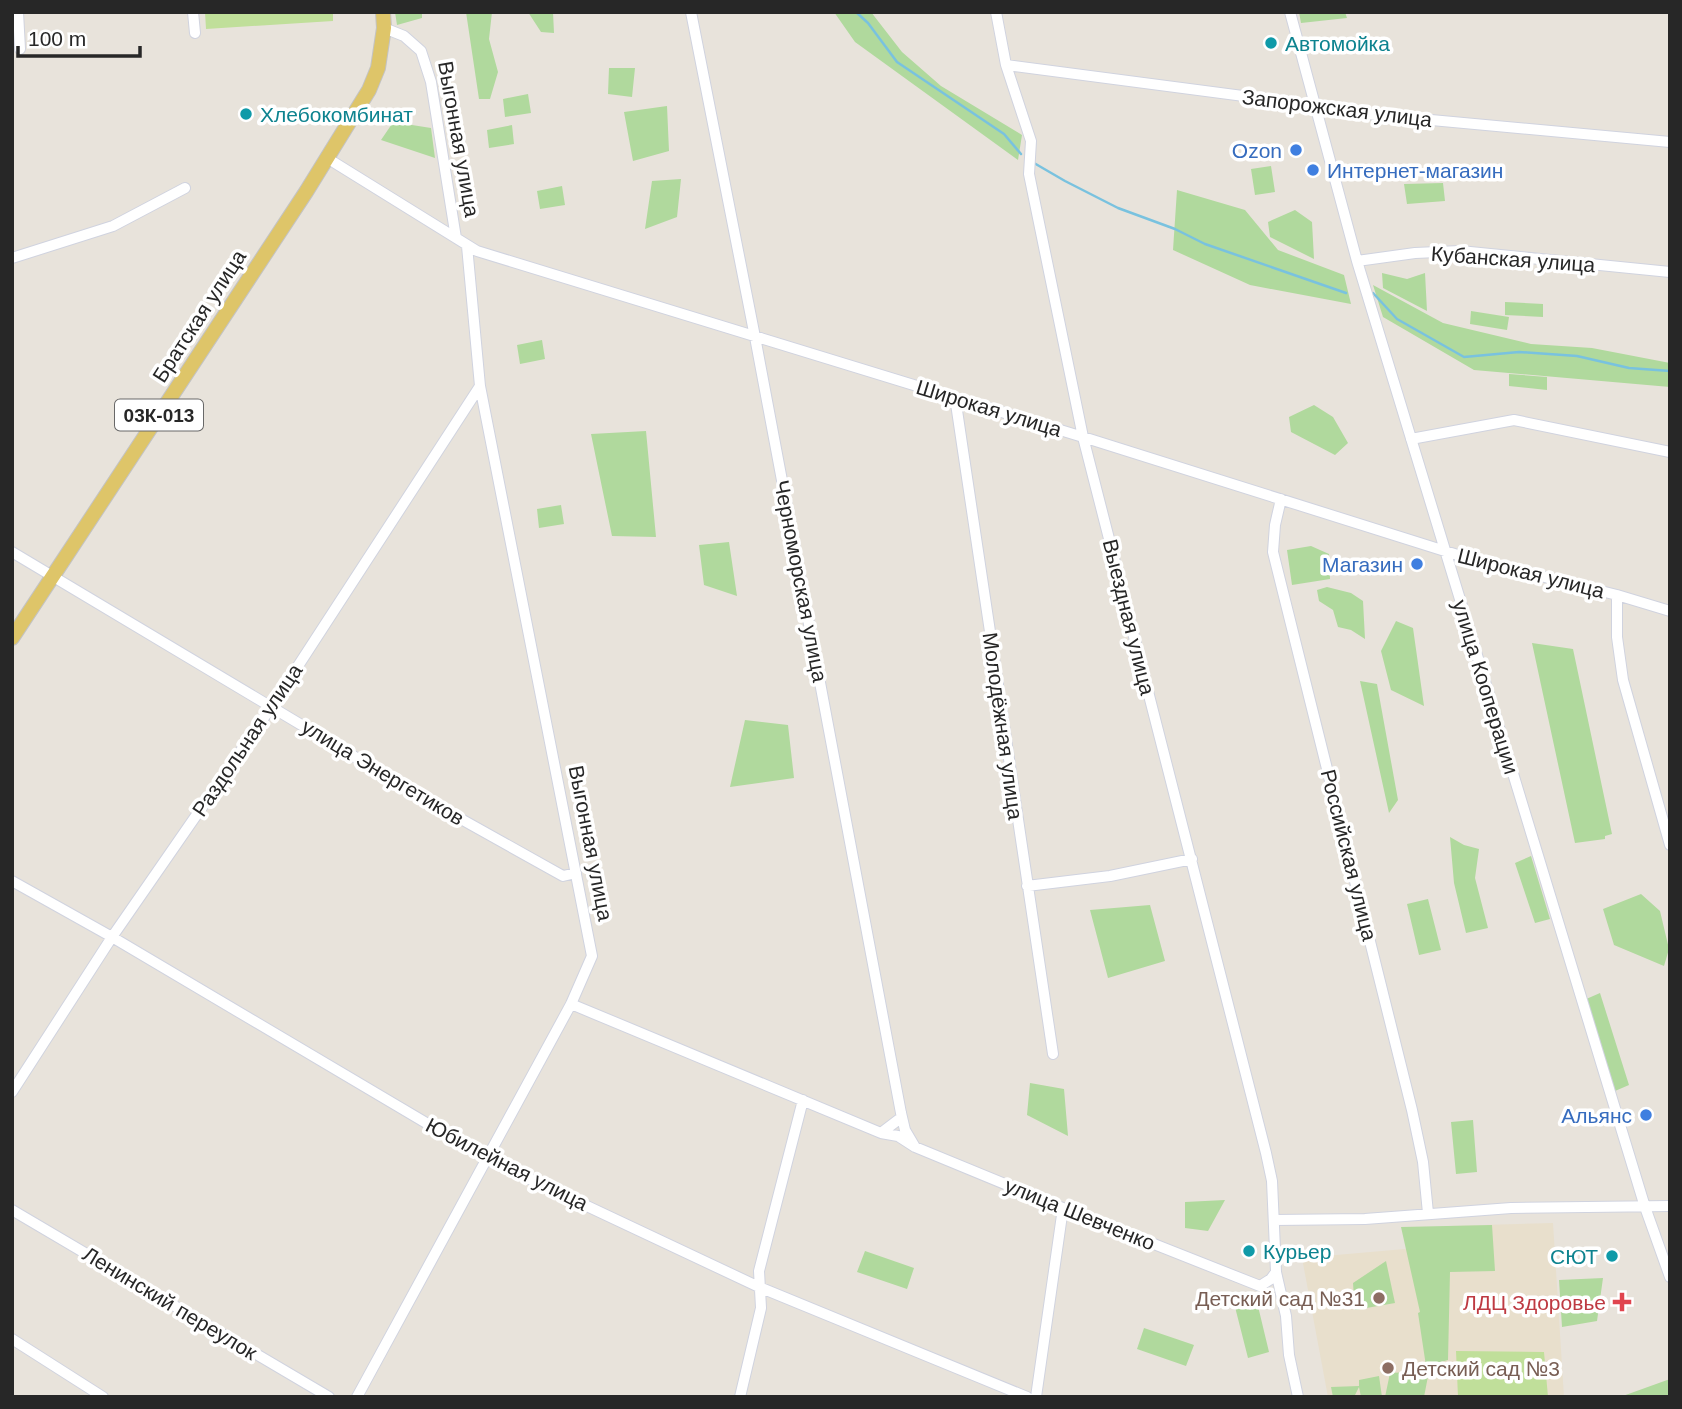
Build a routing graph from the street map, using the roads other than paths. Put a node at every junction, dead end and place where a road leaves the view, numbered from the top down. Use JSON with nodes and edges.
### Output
{"nodes":[{"id":1,"x":18,"y":12,"type":"edge"},
{"id":2,"x":193,"y":12,"type":"edge"},
{"id":3,"x":383,"y":12,"type":"edge"},
{"id":4,"x":691,"y":12,"type":"edge"},
{"id":5,"x":996,"y":12,"type":"edge"},
{"id":6,"x":1290,"y":12,"type":"edge"},
{"id":7,"x":384,"y":28,"type":"junction"},
{"id":8,"x":195,"y":33,"type":"dead end"},
{"id":9,"x":20,"y":49,"type":"dead end"},
{"id":10,"x":1006,"y":65,"type":"junction"},
{"id":11,"x":1316,"y":107,"type":"junction"},
{"id":12,"x":1670,"y":142,"type":"edge"},
{"id":13,"x":327,"y":158,"type":"junction"},
{"id":14,"x":186,"y":188,"type":"dead end"},
{"id":15,"x":456,"y":238,"type":"junction"},
{"id":16,"x":467,"y":246,"type":"junction"},
{"id":17,"x":12,"y":258,"type":"edge"},
{"id":18,"x":1357,"y":261,"type":"junction"},
{"id":19,"x":1670,"y":272,"type":"edge"},
{"id":20,"x":755,"y":337,"type":"junction"},
{"id":21,"x":480,"y":386,"type":"junction"},
{"id":22,"x":955,"y":397,"type":"junction"},
{"id":23,"x":1083,"y":437,"type":"junction"},
{"id":24,"x":1411,"y":439,"type":"junction"},
{"id":25,"x":1670,"y":452,"type":"edge"},
{"id":26,"x":1281,"y":499,"type":"junction"},
{"id":27,"x":1444,"y":551,"type":"junction"},
{"id":28,"x":12,"y":552,"type":"edge"},
{"id":29,"x":53,"y":577,"type":"junction"},
{"id":30,"x":1617,"y":596,"type":"junction"},
{"id":31,"x":1670,"y":611,"type":"edge"},
{"id":32,"x":12,"y":638,"type":"edge"},
{"id":33,"x":272,"y":706,"type":"junction"},
{"id":34,"x":1670,"y":845,"type":"edge"},
{"id":35,"x":1192,"y":859,"type":"junction"},
{"id":36,"x":576,"y":873,"type":"junction"},
{"id":37,"x":12,"y":881,"type":"edge"},
{"id":38,"x":1027,"y":886,"type":"junction"},
{"id":39,"x":112,"y":937,"type":"junction"},
{"id":40,"x":571,"y":1004,"type":"junction"},
{"id":41,"x":1053,"y":1054,"type":"dead end"},
{"id":42,"x":12,"y":1092,"type":"edge"},
{"id":43,"x":803,"y":1100,"type":"junction"},
{"id":44,"x":902,"y":1117,"type":"junction"},
{"id":45,"x":881,"y":1133,"type":"junction"},
{"id":46,"x":915,"y":1147,"type":"junction"},
{"id":47,"x":487,"y":1159,"type":"junction"},
{"id":48,"x":1670,"y":1206,"type":"edge"},
{"id":49,"x":1645,"y":1207,"type":"junction"},
{"id":50,"x":1063,"y":1208,"type":"junction"},
{"id":51,"x":12,"y":1210,"type":"edge"},
{"id":52,"x":1428,"y":1213,"type":"junction"},
{"id":53,"x":1274,"y":1220,"type":"junction"},
{"id":54,"x":1276,"y":1272,"type":"junction"},
{"id":55,"x":1670,"y":1277,"type":"edge"},
{"id":56,"x":1260,"y":1286,"type":"junction"},
{"id":57,"x":760,"y":1287,"type":"junction"},
{"id":58,"x":1284,"y":1304,"type":"junction"},
{"id":59,"x":12,"y":1339,"type":"edge"},
{"id":60,"x":103,"y":1397,"type":"edge"},
{"id":61,"x":329,"y":1397,"type":"edge"},
{"id":62,"x":357,"y":1397,"type":"edge"},
{"id":63,"x":740,"y":1397,"type":"edge"},
{"id":64,"x":1027,"y":1397,"type":"edge"},
{"id":65,"x":1036,"y":1397,"type":"edge"},
{"id":66,"x":1298,"y":1397,"type":"edge"}],
"edges":[{"from":1,"to":9,"type":"street"},
{"from":2,"to":8,"type":"street"},
{"from":3,"to":7,"type":"main road","number":"03К-013"},
{"from":4,"to":20,"type":"street","name":"Черноморская улица"},
{"from":5,"to":10,"type":"street","name":"Выездная улица"},
{"from":6,"to":11,"type":"street","name":"улица Кооперации"},
{"from":7,"to":13,"type":"main road","number":"03К-013"},
{"from":7,"to":15,"type":"street","name":"Выгонная улица"},
{"from":10,"to":11,"type":"street","name":"Запорожская улица"},
{"from":10,"to":23,"type":"street","name":"Выездная улица"},
{"from":11,"to":12,"type":"street","name":"Запорожская улица"},
{"from":11,"to":18,"type":"street","name":"улица Кооперации"},
{"from":13,"to":15,"type":"street","name":"Широкая улица"},
{"from":13,"to":29,"type":"main road","name":"Братская улица","number":"03К-013"},
{"from":14,"to":17,"type":"street"},
{"from":15,"to":16,"type":"street","name":"Широкая улица"},
{"from":16,"to":20,"type":"street","name":"Широкая улица"},
{"from":16,"to":21,"type":"street","name":"Выгонная улица"},
{"from":18,"to":19,"type":"street","name":"Кубанская улица"},
{"from":18,"to":24,"type":"street","name":"улица Кооперации"},
{"from":20,"to":22,"type":"street","name":"Широкая улица"},
{"from":20,"to":44,"type":"street","name":"Черноморская улица"},
{"from":21,"to":33,"type":"street","name":"Раздольная улица"},
{"from":21,"to":36,"type":"street","name":"Выгонная улица"},
{"from":22,"to":23,"type":"street","name":"Широкая улица"},
{"from":22,"to":38,"type":"street","name":"Молодёжная улица"},
{"from":23,"to":26,"type":"street","name":"Широкая улица"},
{"from":23,"to":35,"type":"street","name":"Выездная улица"},
{"from":24,"to":25,"type":"street"},
{"from":24,"to":27,"type":"street","name":"улица Кооперации"},
{"from":26,"to":27,"type":"street","name":"Широкая улица"},
{"from":26,"to":52,"type":"street","name":"Российская улица"},
{"from":27,"to":30,"type":"street","name":"Широкая улица"},
{"from":27,"to":49,"type":"street","name":"улица Кооперации"},
{"from":28,"to":29,"type":"street","name":"улица Энергетиков"},
{"from":29,"to":32,"type":"main road","name":"Братская улица","number":"03К-013"},
{"from":29,"to":33,"type":"street","name":"улица Энергетиков"},
{"from":30,"to":31,"type":"street","name":"Широкая улица"},
{"from":30,"to":34,"type":"street"},
{"from":33,"to":36,"type":"street","name":"улица Энергетиков"},
{"from":33,"to":39,"type":"street","name":"Раздольная улица"},
{"from":35,"to":38,"type":"street"},
{"from":35,"to":53,"type":"street","name":"Выездная улица"},
{"from":36,"to":40,"type":"street","name":"Выгонная улица"},
{"from":37,"to":39,"type":"street","name":"Юбилейная улица"},
{"from":38,"to":41,"type":"street","name":"Молодёжная улица"},
{"from":39,"to":42,"type":"street","name":"Раздольная улица"},
{"from":39,"to":47,"type":"street","name":"Юбилейная улица"},
{"from":40,"to":43,"type":"street","name":"улица Шевченко"},
{"from":40,"to":47,"type":"street","name":"Выгонная улица"},
{"from":43,"to":45,"type":"street","name":"улица Шевченко"},
{"from":43,"to":57,"type":"street"},
{"from":44,"to":45,"type":"street"},
{"from":44,"to":46,"type":"street","name":"Черноморская улица"},
{"from":45,"to":46,"type":"street","name":"улица Шевченко"},
{"from":46,"to":50,"type":"street","name":"улица Шевченко"},
{"from":47,"to":57,"type":"street","name":"Юбилейная улица"},
{"from":47,"to":62,"type":"street","name":"Выгонная улица"},
{"from":48,"to":49,"type":"street"},
{"from":49,"to":52,"type":"street"},
{"from":49,"to":55,"type":"street","name":"улица Кооперации"},
{"from":50,"to":56,"type":"street","name":"улица Шевченко"},
{"from":50,"to":65,"type":"street"},
{"from":51,"to":61,"type":"street","name":"Ленинский переулок"},
{"from":52,"to":53,"type":"street"},
{"from":53,"to":54,"type":"street","name":"Выездная улица"},
{"from":54,"to":56,"type":"street"},
{"from":54,"to":58,"type":"street","name":"Выездная улица"},
{"from":56,"to":58,"type":"street","name":"улица Шевченко"},
{"from":57,"to":63,"type":"street"},
{"from":57,"to":64,"type":"street","name":"Юбилейная улица"},
{"from":58,"to":66,"type":"street","name":"Выездная улица"},
{"from":59,"to":60,"type":"street"}]}
